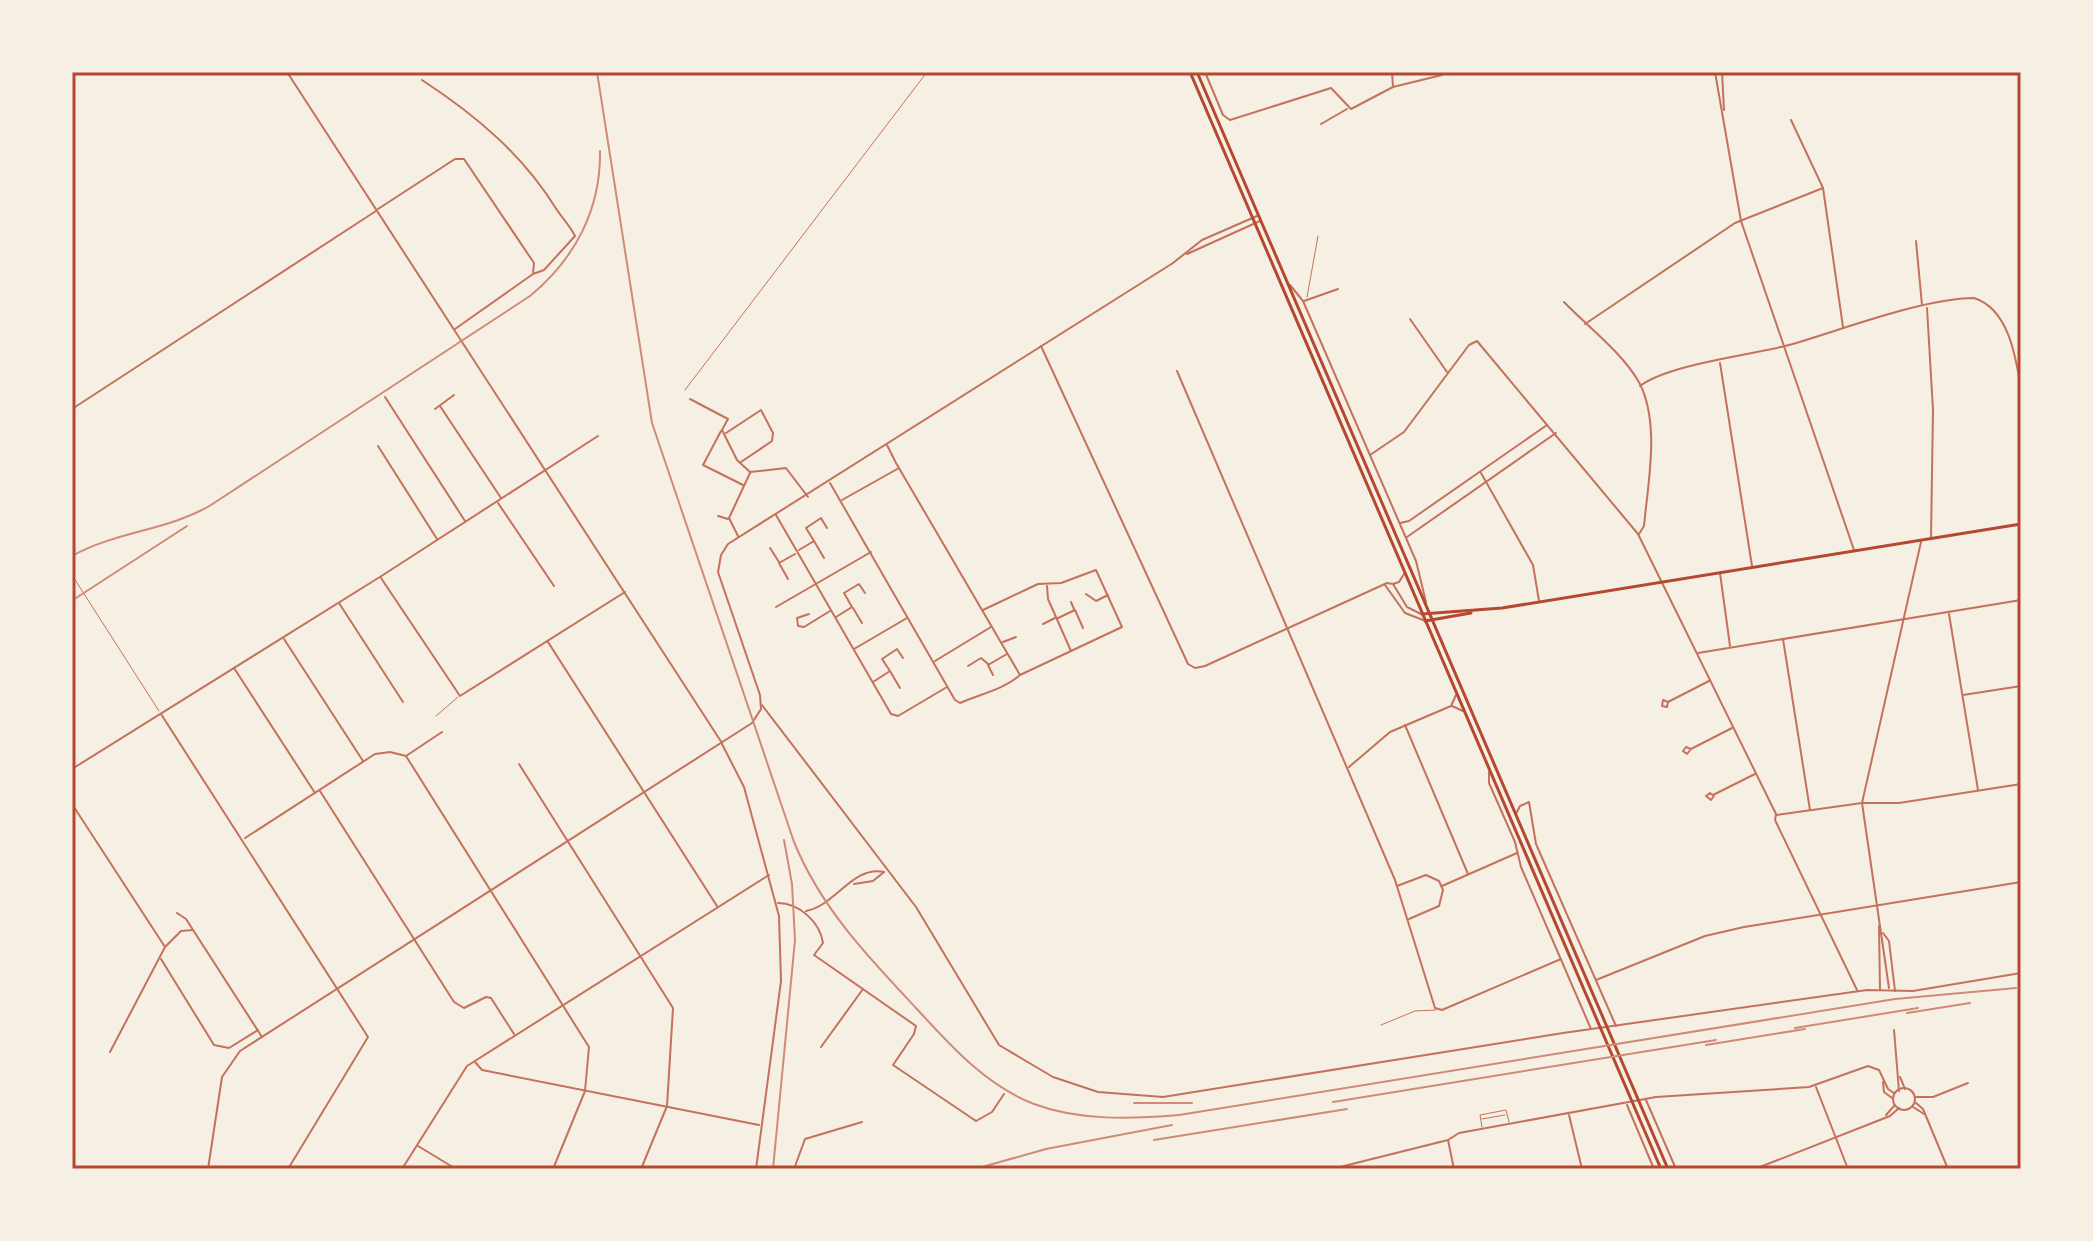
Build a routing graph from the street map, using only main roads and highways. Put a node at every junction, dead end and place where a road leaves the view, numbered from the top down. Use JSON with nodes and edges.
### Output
{"nodes":[{"id":1,"x":1190,"y":72,"type":"edge"},
{"id":2,"x":1197,"y":72,"type":"edge"},
{"id":3,"x":2021,"y":524,"type":"edge"},
{"id":4,"x":1474,"y":612,"type":"junction"},
{"id":5,"x":1422,"y":614,"type":"junction"},
{"id":6,"x":1431,"y":614,"type":"junction"},
{"id":7,"x":1425,"y":621,"type":"junction"},
{"id":8,"x":1434,"y":621,"type":"junction"},
{"id":9,"x":1661,"y":1169,"type":"edge"},
{"id":10,"x":1668,"y":1169,"type":"edge"}],
"edges":[{"from":1,"to":5,"type":"main road"},
{"from":2,"to":6,"type":"main road"},
{"from":3,"to":4,"type":"main road"},
{"from":4,"to":6,"type":"main road"},
{"from":4,"to":8,"type":"main road"},
{"from":5,"to":6,"type":"main road"},
{"from":5,"to":7,"type":"main road"},
{"from":6,"to":8,"type":"main road"},
{"from":7,"to":8,"type":"main road"},
{"from":7,"to":9,"type":"main road"},
{"from":8,"to":10,"type":"main road"}]}
